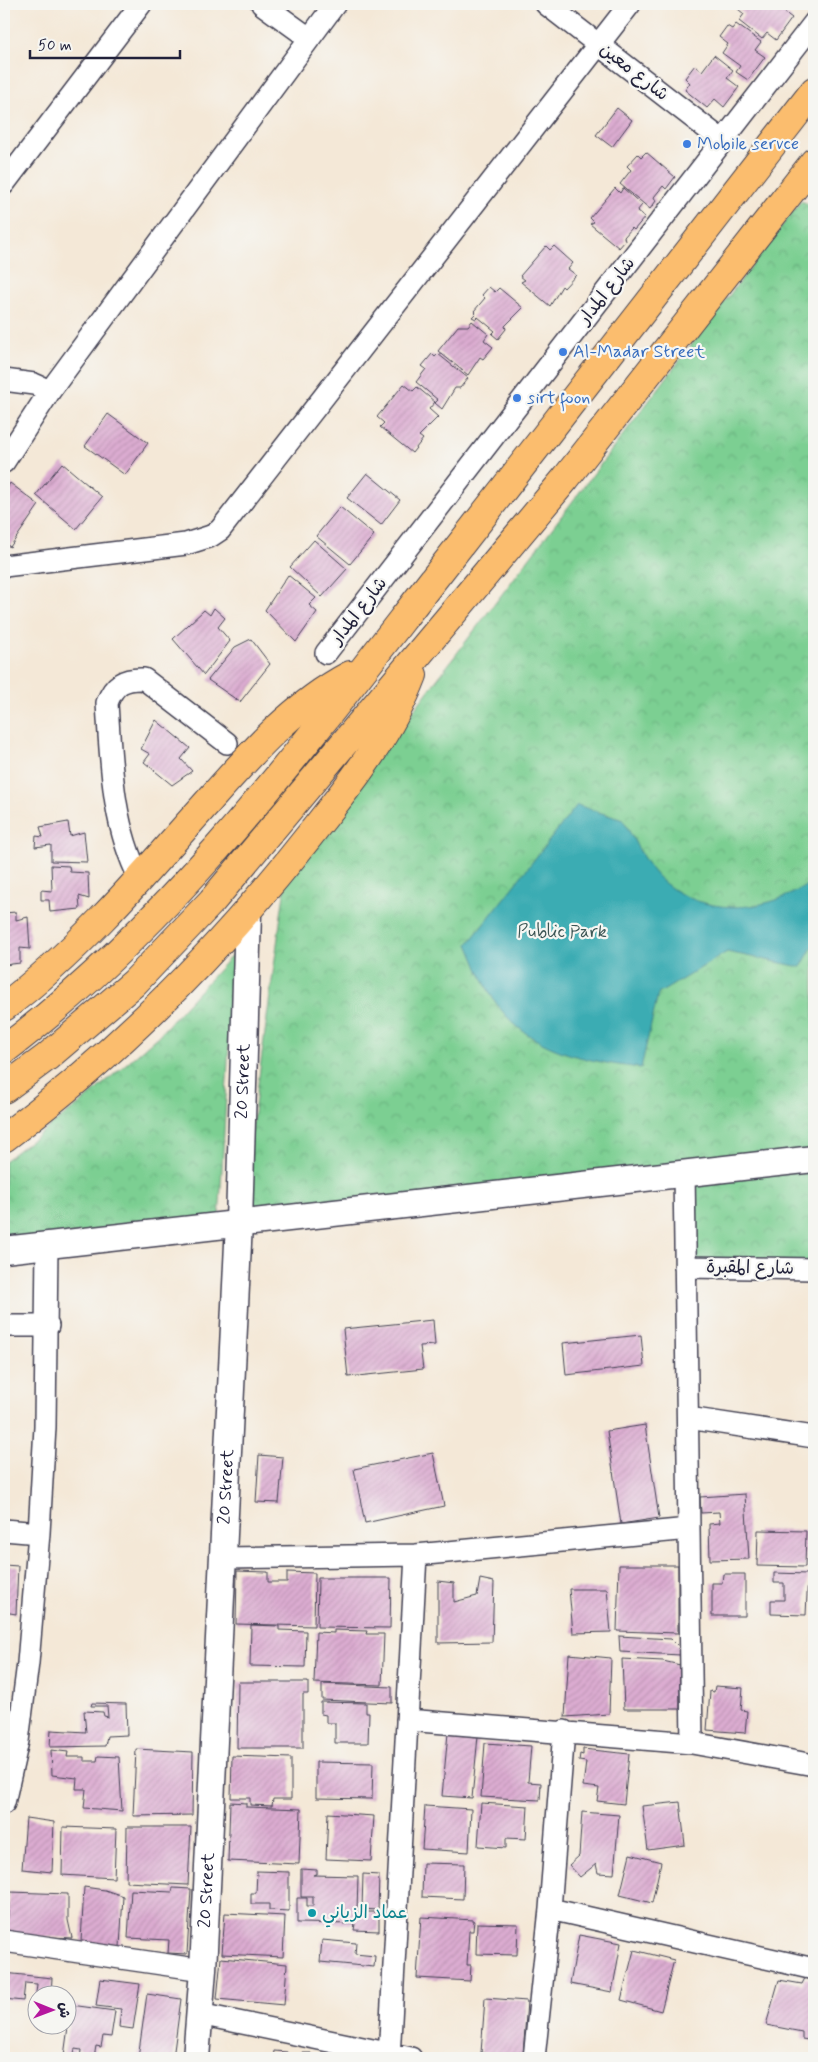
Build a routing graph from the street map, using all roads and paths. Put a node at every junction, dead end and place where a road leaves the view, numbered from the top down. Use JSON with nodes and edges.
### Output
{"nodes":[{"id":1,"x":141,"y":4,"type":"edge"},
{"id":2,"x":262,"y":4,"type":"edge"},
{"id":3,"x":336,"y":4,"type":"edge"},
{"id":4,"x":546,"y":4,"type":"edge"},
{"id":5,"x":630,"y":4,"type":"edge"},
{"id":6,"x":814,"y":23,"type":"edge"},
{"id":7,"x":309,"y":38,"type":"junction"},
{"id":8,"x":599,"y":44,"type":"junction"},
{"id":9,"x":814,"y":91,"type":"edge"},
{"id":10,"x":722,"y":141,"type":"junction"},
{"id":11,"x":810,"y":174,"type":"edge"},
{"id":12,"x":4,"y":184,"type":"edge"},
{"id":13,"x":4,"y":380,"type":"edge"},
{"id":14,"x":50,"y":391,"type":"junction"},
{"id":15,"x":4,"y":462,"type":"edge"},
{"id":16,"x":4,"y":566,"type":"edge"},
{"id":17,"x":326,"y":653,"type":"dead end"},
{"id":18,"x":420,"y":653,"type":"junction"},
{"id":19,"x":366,"y":666,"type":"junction"},
{"id":20,"x":227,"y":743,"type":"dead end"},
{"id":21,"x":140,"y":879,"type":"junction"},
{"id":22,"x":248,"y":913,"type":"junction"},
{"id":23,"x":7,"y":1001,"type":"edge"},
{"id":24,"x":4,"y":1050,"type":"edge"},
{"id":25,"x":4,"y":1089,"type":"edge"},
{"id":26,"x":4,"y":1138,"type":"edge"},
{"id":27,"x":814,"y":1159,"type":"edge"},
{"id":28,"x":684,"y":1172,"type":"junction"},
{"id":29,"x":239,"y":1223,"type":"junction"},
{"id":30,"x":47,"y":1245,"type":"junction"},
{"id":31,"x":4,"y":1250,"type":"edge"},
{"id":32,"x":686,"y":1268,"type":"junction"},
{"id":33,"x":814,"y":1269,"type":"edge"},
{"id":34,"x":4,"y":1326,"type":"edge"},
{"id":35,"x":48,"y":1326,"type":"junction"},
{"id":36,"x":688,"y":1418,"type":"junction"},
{"id":37,"x":814,"y":1438,"type":"edge"},
{"id":38,"x":689,"y":1529,"type":"junction"},
{"id":39,"x":4,"y":1530,"type":"edge"},
{"id":40,"x":39,"y":1533,"type":"junction"},
{"id":41,"x":416,"y":1555,"type":"junction"},
{"id":42,"x":223,"y":1558,"type":"junction"},
{"id":43,"x":407,"y":1720,"type":"junction"},
{"id":44,"x":564,"y":1731,"type":"junction"},
{"id":45,"x":11,"y":1740,"type":"edge"},
{"id":46,"x":692,"y":1743,"type":"junction"},
{"id":47,"x":814,"y":1765,"type":"edge"},
{"id":48,"x":4,"y":1803,"type":"edge"},
{"id":49,"x":550,"y":1909,"type":"junction"},
{"id":50,"x":4,"y":1941,"type":"edge"},
{"id":51,"x":814,"y":1969,"type":"edge"},
{"id":52,"x":202,"y":1970,"type":"junction"},
{"id":53,"x":199,"y":2014,"type":"junction"},
{"id":54,"x":389,"y":2055,"type":"edge"},
{"id":55,"x":196,"y":2058,"type":"edge"},
{"id":56,"x":411,"y":2058,"type":"edge"},
{"id":57,"x":534,"y":2058,"type":"edge"}],
"edges":[{"from":1,"to":12,"type":"street"},
{"from":2,"to":7,"type":"street"},
{"from":3,"to":7,"type":"street"},
{"from":4,"to":8,"type":"street","name":"شارع معين"},
{"from":5,"to":8,"type":"street"},
{"from":6,"to":10,"type":"street","name":"شارع المدار"},
{"from":7,"to":14,"type":"street"},
{"from":8,"to":10,"type":"street","name":"شارع معين"},
{"from":8,"to":16,"type":"street"},
{"from":9,"to":19,"type":"highway"},
{"from":10,"to":17,"type":"street","name":"شارع المدار"},
{"from":11,"to":18,"type":"highway"},
{"from":13,"to":14,"type":"street"},
{"from":14,"to":15,"type":"street"},
{"from":18,"to":22,"type":"highway"},
{"from":18,"to":25,"type":"highway"},
{"from":19,"to":21,"type":"highway"},
{"from":19,"to":24,"type":"highway"},
{"from":20,"to":21,"type":"street"},
{"from":21,"to":23,"type":"highway"},
{"from":22,"to":26,"type":"highway"},
{"from":22,"to":29,"type":"street","name":"20 Street"},
{"from":27,"to":28,"type":"street"},
{"from":28,"to":29,"type":"street"},
{"from":28,"to":32,"type":"street"},
{"from":29,"to":30,"type":"street"},
{"from":29,"to":42,"type":"street","name":"20 Street"},
{"from":30,"to":31,"type":"street"},
{"from":30,"to":35,"type":"street"},
{"from":32,"to":33,"type":"street","name":"شارع المقبرة"},
{"from":32,"to":36,"type":"street"},
{"from":34,"to":35,"type":"street"},
{"from":35,"to":40,"type":"street"},
{"from":36,"to":37,"type":"street"},
{"from":36,"to":38,"type":"street"},
{"from":38,"to":41,"type":"street"},
{"from":38,"to":46,"type":"street"},
{"from":39,"to":40,"type":"street"},
{"from":40,"to":45,"type":"street"},
{"from":41,"to":42,"type":"street"},
{"from":41,"to":43,"type":"street"},
{"from":42,"to":52,"type":"street","name":"20 Street"},
{"from":43,"to":44,"type":"street"},
{"from":43,"to":54,"type":"street"},
{"from":44,"to":46,"type":"street"},
{"from":44,"to":49,"type":"street"},
{"from":45,"to":48,"type":"street"},
{"from":46,"to":47,"type":"street"},
{"from":49,"to":51,"type":"street"},
{"from":49,"to":57,"type":"street"},
{"from":50,"to":52,"type":"street"},
{"from":52,"to":53,"type":"street","name":"20 Street"},
{"from":53,"to":54,"type":"street"},
{"from":53,"to":55,"type":"street","name":"20 Street"},
{"from":54,"to":56,"type":"street"}]}
